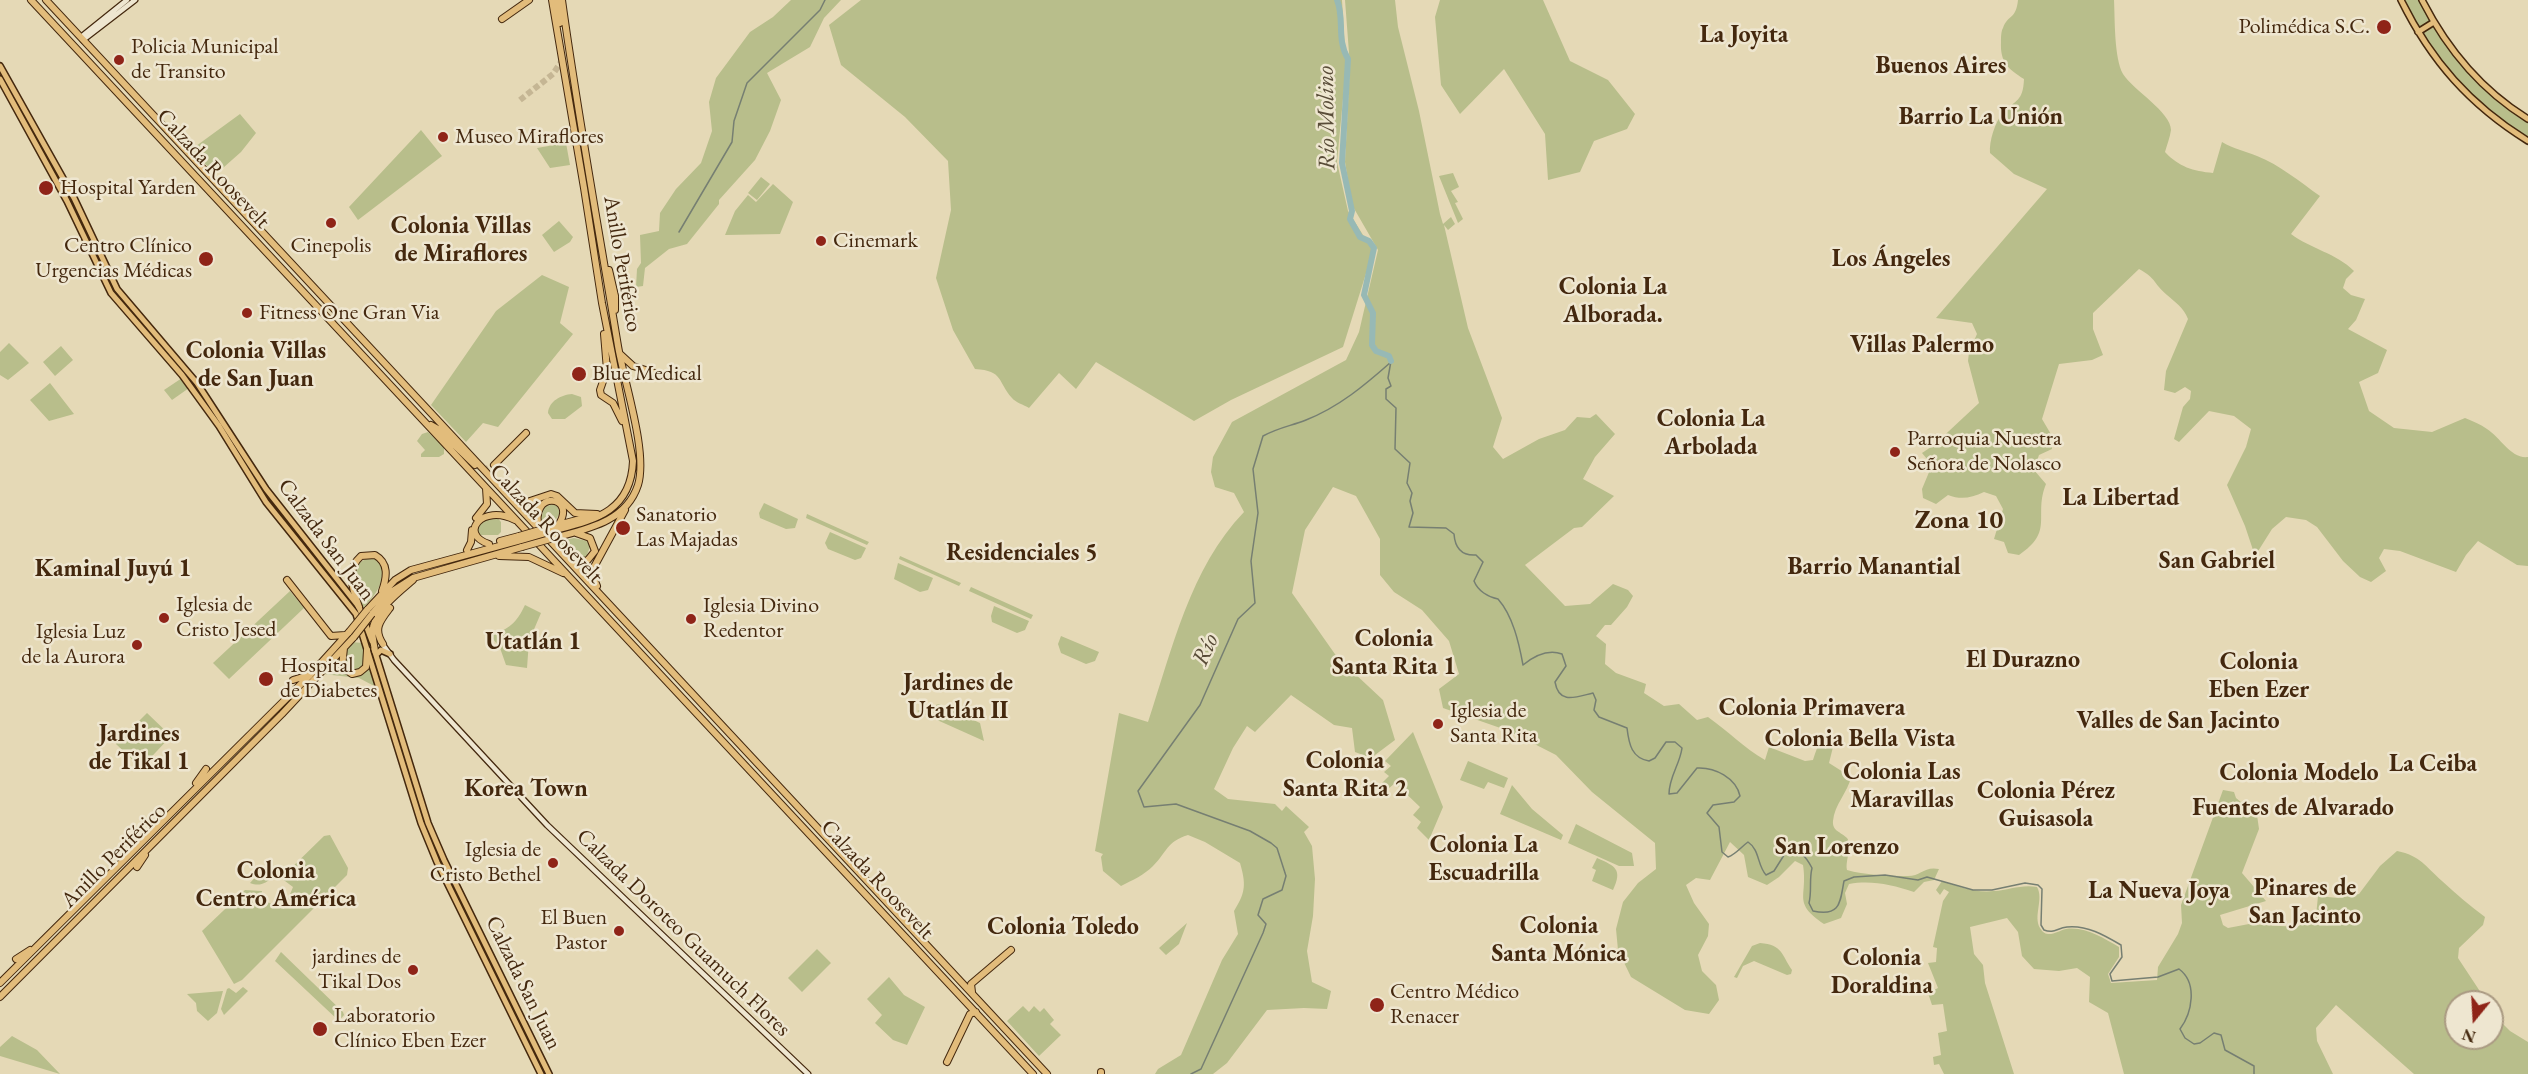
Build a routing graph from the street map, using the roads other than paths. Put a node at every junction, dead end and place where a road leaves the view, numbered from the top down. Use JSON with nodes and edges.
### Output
{"nodes":[{"id":1,"x":31,"y":0,"type":"edge"},
{"id":2,"x":46,"y":0,"type":"edge"},
{"id":3,"x":128,"y":0,"type":"edge"},
{"id":4,"x":135,"y":0,"type":"edge"},
{"id":5,"x":530,"y":0,"type":"edge"},
{"id":6,"x":552,"y":0,"type":"edge"},
{"id":7,"x":556,"y":0,"type":"edge"},
{"id":8,"x":562,"y":0,"type":"edge"},
{"id":9,"x":2401,"y":0,"type":"edge"},
{"id":10,"x":2422,"y":0,"type":"edge"},
{"id":11,"x":554,"y":14,"type":"junction"},
{"id":12,"x":502,"y":19,"type":"dead end"},
{"id":13,"x":2434,"y":22,"type":"junction"},
{"id":14,"x":552,"y":26,"type":"dead end"},
{"id":15,"x":2418,"y":32,"type":"junction"},
{"id":16,"x":82,"y":39,"type":"junction"},
{"id":17,"x":0,"y":66,"type":"edge"},
{"id":18,"x":0,"y":80,"type":"edge"},
{"id":19,"x":2528,"y":119,"type":"edge"},
{"id":20,"x":2528,"y":141,"type":"edge"},
{"id":21,"x":584,"y":147,"type":"junction"},
{"id":22,"x":581,"y":167,"type":"junction"},
{"id":23,"x":577,"y":179,"type":"dead end"},
{"id":24,"x":583,"y":213,"type":"dead end"},
{"id":25,"x":590,"y":234,"type":"junction"},
{"id":26,"x":605,"y":321,"type":"junction"},
{"id":27,"x":620,"y":354,"type":"junction"},
{"id":28,"x":655,"y":373,"type":"dead end"},
{"id":29,"x":425,"y":422,"type":"junction"},
{"id":30,"x":627,"y":431,"type":"junction"},
{"id":31,"x":526,"y":433,"type":"dead end"},
{"id":32,"x":475,"y":465,"type":"tunnel mouth"},
{"id":33,"x":494,"y":465,"type":"dead end"},
{"id":34,"x":486,"y":487,"type":"junction"},
{"id":35,"x":506,"y":492,"type":"junction"},
{"id":36,"x":631,"y":501,"type":"junction"},
{"id":37,"x":611,"y":509,"type":"junction"},
{"id":38,"x":597,"y":514,"type":"junction"},
{"id":39,"x":559,"y":524,"type":"junction"},
{"id":40,"x":539,"y":528,"type":"junction"},
{"id":41,"x":525,"y":529,"type":"junction"},
{"id":42,"x":552,"y":532,"type":"junction"},
{"id":43,"x":572,"y":533,"type":"junction"},
{"id":44,"x":521,"y":541,"type":"junction"},
{"id":45,"x":489,"y":544,"type":"junction"},
{"id":46,"x":467,"y":550,"type":"junction"},
{"id":47,"x":490,"y":555,"type":"junction"},
{"id":48,"x":454,"y":557,"type":"junction"},
{"id":49,"x":567,"y":558,"type":"junction"},
{"id":50,"x":421,"y":574,"type":"junction"},
{"id":51,"x":569,"y":575,"type":"junction"},
{"id":52,"x":287,"y":580,"type":"dead end"},
{"id":53,"x":380,"y":594,"type":"junction"},
{"id":54,"x":604,"y":597,"type":"junction"},
{"id":55,"x":393,"y":598,"type":"junction"},
{"id":56,"x":358,"y":607,"type":"junction"},
{"id":57,"x":369,"y":612,"type":"junction"},
{"id":58,"x":370,"y":630,"type":"junction"},
{"id":59,"x":347,"y":635,"type":"junction"},
{"id":60,"x":383,"y":644,"type":"junction"},
{"id":61,"x":345,"y":646,"type":"junction"},
{"id":62,"x":367,"y":650,"type":"junction"},
{"id":63,"x":375,"y":653,"type":"junction"},
{"id":64,"x":390,"y":654,"type":"junction"},
{"id":65,"x":311,"y":678,"type":"junction"},
{"id":66,"x":293,"y":680,"type":"dead end"},
{"id":67,"x":279,"y":725,"type":"dead end"},
{"id":68,"x":266,"y":729,"type":"junction"},
{"id":69,"x":747,"y":752,"type":"junction"},
{"id":70,"x":740,"y":760,"type":"junction"},
{"id":71,"x":206,"y":769,"type":"dead end"},
{"id":72,"x":189,"y":795,"type":"junction"},
{"id":73,"x":153,"y":843,"type":"junction"},
{"id":74,"x":835,"y":861,"type":"junction"},
{"id":75,"x":137,"y":867,"type":"dead end"},
{"id":76,"x":855,"y":868,"type":"junction"},
{"id":77,"x":916,"y":933,"type":"junction"},
{"id":78,"x":43,"y":941,"type":"junction"},
{"id":79,"x":915,"y":947,"type":"junction"},
{"id":80,"x":1011,"y":950,"type":"dead end"},
{"id":81,"x":16,"y":959,"type":"dead end"},
{"id":82,"x":0,"y":983,"type":"edge"},
{"id":83,"x":0,"y":997,"type":"edge"},
{"id":84,"x":975,"y":998,"type":"junction"},
{"id":85,"x":976,"y":1012,"type":"junction"},
{"id":86,"x":947,"y":1062,"type":"dead end"},
{"id":87,"x":541,"y":1074,"type":"edge"},
{"id":88,"x":549,"y":1074,"type":"edge"},
{"id":89,"x":808,"y":1074,"type":"edge"},
{"id":90,"x":1033,"y":1074,"type":"edge"},
{"id":91,"x":1047,"y":1074,"type":"edge"}],
"edges":[{"from":1,"to":29,"type":"highway","name":"Calzada Roosevelt"},
{"from":2,"to":16,"type":"highway","name":"Calzada Roosevelt"},
{"from":3,"to":16,"type":"main road"},
{"from":4,"to":16,"type":"main road"},
{"from":5,"to":12,"type":"highway"},
{"from":6,"to":11,"type":"highway","name":"Anillo Periférico"},
{"from":7,"to":21,"type":"highway"},
{"from":8,"to":21,"type":"highway","name":"Anillo Periférico"},
{"from":9,"to":15,"type":"main road"},
{"from":10,"to":13,"type":"main road"},
{"from":11,"to":14,"type":"highway"},
{"from":11,"to":22,"type":"highway","name":"Anillo Periférico"},
{"from":13,"to":15,"type":"main road"},
{"from":13,"to":19,"type":"main road"},
{"from":15,"to":20,"type":"main road"},
{"from":16,"to":35,"type":"highway","name":"Calzada Roosevelt"},
{"from":17,"to":56,"type":"main road","name":"Calzada San Juan"},
{"from":18,"to":62,"type":"main road","name":"Calzada San Juan"},
{"from":21,"to":27,"type":"highway","name":"Anillo Periférico"},
{"from":22,"to":23,"type":"highway"},
{"from":22,"to":25,"type":"highway","name":"Anillo Periférico"},
{"from":24,"to":25,"type":"highway"},
{"from":25,"to":26,"type":"highway","name":"Anillo Periférico"},
{"from":26,"to":30,"type":"highway","name":"Anillo Periférico"},
{"from":26,"to":30,"type":"highway"},
{"from":27,"to":28,"type":"highway"},
{"from":27,"to":36,"type":"highway","name":"Anillo Periférico"},
{"from":29,"to":32,"type":"highway"},
{"from":29,"to":34,"type":"highway","name":"Calzada Roosevelt"},
{"from":30,"to":37,"type":"highway","name":"Anillo Periférico"},
{"from":31,"to":33,"type":"highway"},
{"from":34,"to":41,"type":"highway","name":"Calzada Roosevelt"},
{"from":34,"to":46,"type":"highway"},
{"from":35,"to":38,"type":"highway"},
{"from":35,"to":40,"type":"highway","name":"Calzada Roosevelt"},
{"from":36,"to":43,"type":"highway","name":"Anillo Periférico"},
{"from":36,"to":54,"type":"highway"},
{"from":37,"to":38,"type":"highway"},
{"from":37,"to":42,"type":"highway","name":"Anillo Periférico"},
{"from":38,"to":39,"type":"highway"},
{"from":39,"to":40,"type":"highway"},
{"from":39,"to":42,"type":"highway"},
{"from":40,"to":49,"type":"highway","name":"Calzada Roosevelt"},
{"from":41,"to":45,"type":"highway"},
{"from":41,"to":51,"type":"highway","name":"Calzada Roosevelt"},
{"from":42,"to":43,"type":"highway","name":"Anillo Periférico"},
{"from":42,"to":44,"type":"highway","name":"Anillo Periférico","bridge":true},
{"from":42,"to":44,"type":"highway","bridge":true},
{"from":43,"to":49,"type":"highway"},
{"from":44,"to":45,"type":"highway"},
{"from":44,"to":47,"type":"highway","name":"Anillo Periférico"},
{"from":44,"to":48,"type":"highway","name":"Anillo Periférico"},
{"from":45,"to":46,"type":"highway"},
{"from":46,"to":48,"type":"highway"},
{"from":47,"to":50,"type":"highway","name":"Anillo Periférico"},
{"from":47,"to":51,"type":"highway"},
{"from":48,"to":53,"type":"highway","name":"Anillo Periférico"},
{"from":49,"to":54,"type":"highway","name":"Calzada Roosevelt"},
{"from":50,"to":55,"type":"highway"},
{"from":50,"to":57,"type":"highway","name":"Anillo Periférico"},
{"from":51,"to":70,"type":"highway","name":"Calzada Roosevelt"},
{"from":52,"to":59,"type":"highway"},
{"from":53,"to":56,"type":"highway"},
{"from":53,"to":57,"type":"highway","name":"Anillo Periférico"},
{"from":54,"to":69,"type":"highway","name":"Calzada Roosevelt"},
{"from":55,"to":58,"type":"highway"},
{"from":55,"to":60,"type":"highway"},
{"from":56,"to":58,"type":"main road","name":"Calzada San Juan"},
{"from":57,"to":59,"type":"highway","name":"Anillo Periférico","bridge":true},
{"from":58,"to":60,"type":"main road","name":"Calzada Doroteo Guamuch Flores"},
{"from":58,"to":63,"type":"highway"},
{"from":59,"to":61,"type":"highway","name":"Anillo Periférico"},
{"from":59,"to":65,"type":"highway","name":"Anillo Periférico"},
{"from":60,"to":64,"type":"main road","name":"Calzada Doroteo Guamuch Flores"},
{"from":61,"to":62,"type":"highway"},
{"from":61,"to":65,"type":"highway","name":"Anillo Periférico"},
{"from":62,"to":87,"type":"main road","name":"Calzada San Juan"},
{"from":63,"to":64,"type":"main road"},
{"from":63,"to":88,"type":"main road","name":"Calzada San Juan"},
{"from":64,"to":89,"type":"main road","name":"Calzada Doroteo Guamuch Flores"},
{"from":65,"to":66,"type":"highway"},
{"from":65,"to":68,"type":"highway","name":"Anillo Periférico"},
{"from":65,"to":72,"type":"highway","name":"Anillo Periférico"},
{"from":67,"to":68,"type":"highway"},
{"from":68,"to":73,"type":"highway","name":"Anillo Periférico"},
{"from":69,"to":70,"type":"highway"},
{"from":69,"to":76,"type":"highway","name":"Calzada Roosevelt"},
{"from":70,"to":74,"type":"highway","name":"Calzada Roosevelt"},
{"from":71,"to":72,"type":"highway"},
{"from":72,"to":78,"type":"highway","name":"Anillo Periférico"},
{"from":73,"to":75,"type":"highway"},
{"from":73,"to":83,"type":"highway","name":"Anillo Periférico"},
{"from":74,"to":76,"type":"highway"},
{"from":74,"to":79,"type":"highway","name":"Calzada Roosevelt"},
{"from":76,"to":77,"type":"highway","name":"Calzada Roosevelt"},
{"from":77,"to":79,"type":"highway"},
{"from":77,"to":84,"type":"highway","name":"Calzada Roosevelt"},
{"from":78,"to":81,"type":"highway"},
{"from":78,"to":82,"type":"highway","name":"Anillo Periférico"},
{"from":79,"to":85,"type":"highway","name":"Calzada Roosevelt"},
{"from":80,"to":84,"type":"highway"},
{"from":84,"to":91,"type":"highway","name":"Calzada Roosevelt"},
{"from":85,"to":86,"type":"highway"},
{"from":85,"to":90,"type":"highway","name":"Calzada Roosevelt"}]}
